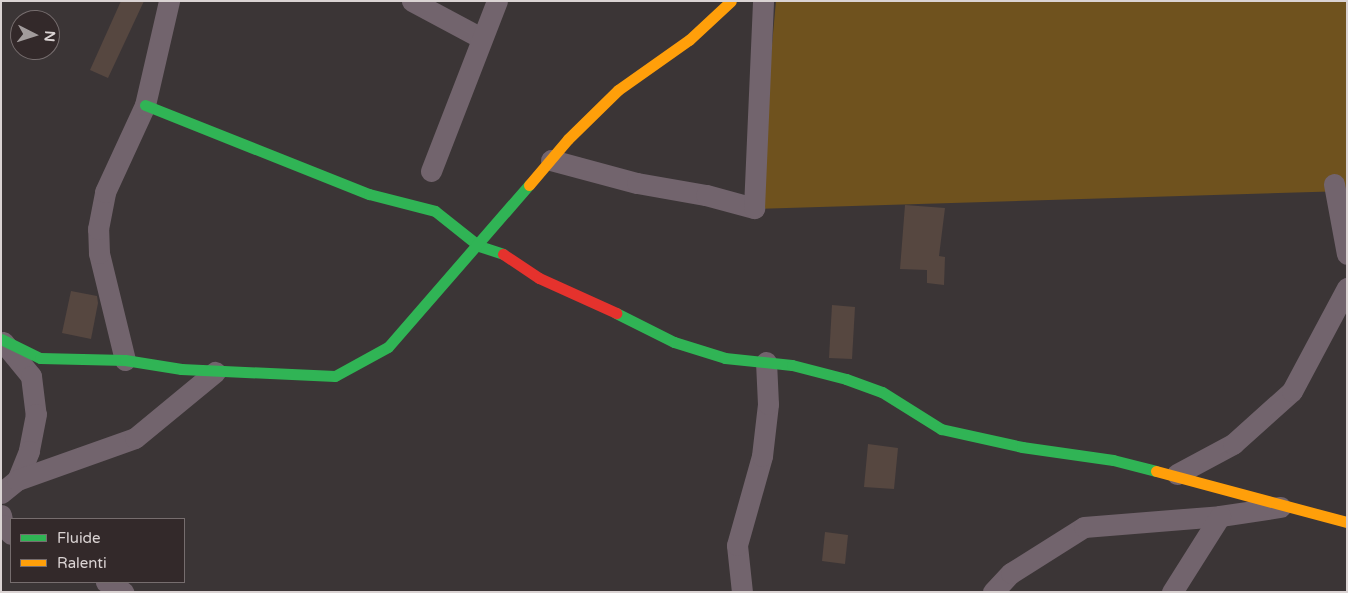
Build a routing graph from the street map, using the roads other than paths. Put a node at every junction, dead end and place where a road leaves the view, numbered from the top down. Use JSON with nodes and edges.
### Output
{"nodes":[{"id":1,"x":169,"y":1,"type":"edge"},
{"id":2,"x":412,"y":1,"type":"edge"},
{"id":3,"x":497,"y":1,"type":"edge"},
{"id":4,"x":731,"y":1,"type":"edge"},
{"id":5,"x":763,"y":1,"type":"edge"},
{"id":6,"x":481,"y":38,"type":"junction"},
{"id":7,"x":145,"y":105,"type":"junction"},
{"id":8,"x":551,"y":160,"type":"junction"},
{"id":9,"x":431,"y":170,"type":"dead end"},
{"id":10,"x":1334,"y":184,"type":"dead end"},
{"id":11,"x":479,"y":246,"type":"junction"},
{"id":12,"x":1347,"y":254,"type":"edge"},
{"id":13,"x":1347,"y":288,"type":"edge"},
{"id":14,"x":1337,"y":329,"type":"edge"},
{"id":15,"x":1,"y":338,"type":"edge"},
{"id":16,"x":125,"y":360,"type":"junction"},
{"id":17,"x":766,"y":362,"type":"junction"},
{"id":18,"x":215,"y":372,"type":"junction"},
{"id":19,"x":1177,"y":474,"type":"junction"},
{"id":20,"x":5,"y":490,"type":"edge"},
{"id":21,"x":1288,"y":506,"type":"junction"},
{"id":22,"x":1,"y":515,"type":"edge"},
{"id":23,"x":1220,"y":516,"type":"junction"},
{"id":24,"x":1347,"y":522,"type":"edge"},
{"id":25,"x":10,"y":533,"type":"edge"},
{"id":26,"x":108,"y":583,"type":"edge"},
{"id":27,"x":123,"y":592,"type":"edge"},
{"id":28,"x":742,"y":592,"type":"edge"},
{"id":29,"x":993,"y":592,"type":"edge"},
{"id":30,"x":1172,"y":592,"type":"edge"}],
"edges":[{"from":1,"to":7,"type":"street"},
{"from":2,"to":6,"type":"street"},
{"from":3,"to":6,"type":"street"},
{"from":4,"to":8,"type":"street"},
{"from":5,"to":8,"type":"street"},
{"from":6,"to":9,"type":"street"},
{"from":7,"to":11,"type":"street"},
{"from":7,"to":16,"type":"street"},
{"from":8,"to":11,"type":"street"},
{"from":10,"to":12,"type":"street"},
{"from":11,"to":17,"type":"street"},
{"from":11,"to":18,"type":"street"},
{"from":13,"to":14,"type":"street"},
{"from":14,"to":19,"type":"street"},
{"from":15,"to":16,"type":"street"},
{"from":15,"to":20,"type":"street"},
{"from":16,"to":18,"type":"street"},
{"from":17,"to":19,"type":"street"},
{"from":17,"to":28,"type":"street"},
{"from":18,"to":20,"type":"street"},
{"from":19,"to":21,"type":"street"},
{"from":21,"to":23,"type":"street"},
{"from":21,"to":24,"type":"street"},
{"from":22,"to":25,"type":"street"},
{"from":23,"to":29,"type":"street"},
{"from":23,"to":30,"type":"street"},
{"from":26,"to":27,"type":"street"}]}
